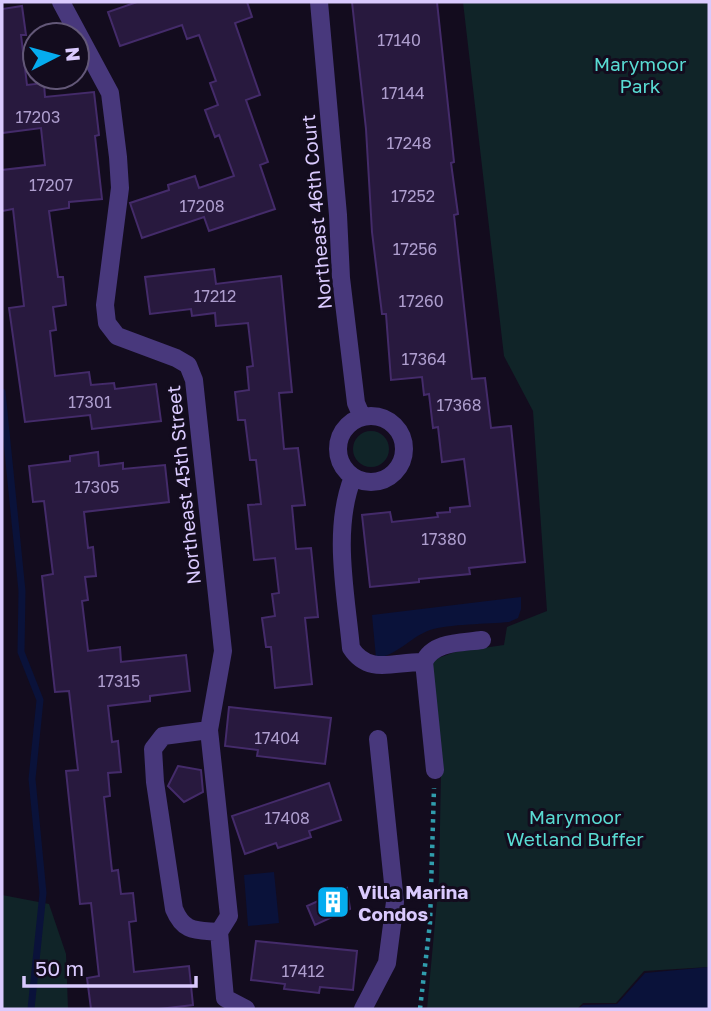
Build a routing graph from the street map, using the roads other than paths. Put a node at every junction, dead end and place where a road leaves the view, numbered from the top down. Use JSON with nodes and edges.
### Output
{"nodes":[{"id":1,"x":61,"y":2,"type":"edge"},
{"id":2,"x":319,"y":2,"type":"edge"},
{"id":3,"x":362,"y":417,"type":"junction"},
{"id":4,"x":353,"y":478,"type":"junction"},
{"id":5,"x":482,"y":640,"type":"dead end"},
{"id":6,"x":424,"y":662,"type":"junction"},
{"id":7,"x":209,"y":730,"type":"junction"},
{"id":8,"x":378,"y":738,"type":"dead end"},
{"id":9,"x":435,"y":770,"type":"road end"},
{"id":10,"x":219,"y":932,"type":"junction"},
{"id":11,"x":225,"y":1004,"type":"edge"},
{"id":12,"x":247,"y":1009,"type":"edge"},
{"id":13,"x":363,"y":1009,"type":"edge"}],
"edges":[{"from":1,"to":7,"type":"street","name":"Northeast 45th Street"},
{"from":2,"to":3,"type":"street","name":"Northeast 46th Court"},
{"from":3,"to":4,"type":"street"},
{"from":3,"to":4,"type":"street"},
{"from":4,"to":6,"type":"street"},
{"from":5,"to":6,"type":"street"},
{"from":6,"to":9,"type":"street"},
{"from":7,"to":10,"type":"street","name":"Northeast 45th Street"},
{"from":7,"to":10,"type":"street"},
{"from":8,"to":13,"type":"street"},
{"from":10,"to":11,"type":"street","name":"Northeast 45th Street"},
{"from":11,"to":12,"type":"street","name":"Northeast 45th Street"}]}
